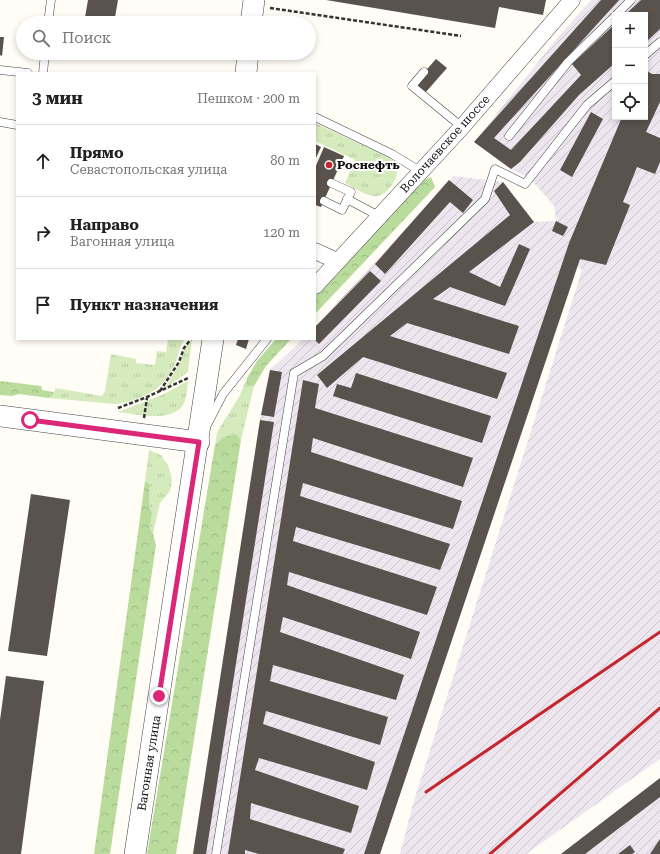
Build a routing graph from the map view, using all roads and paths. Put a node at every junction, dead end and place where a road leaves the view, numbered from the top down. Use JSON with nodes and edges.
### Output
{"nodes":[{"id":1,"x":51,"y":0,"type":"edge"},
{"id":2,"x":572,"y":0,"type":"edge"},
{"id":3,"x":631,"y":0,"type":"edge"},
{"id":4,"x":253,"y":10,"type":"edge"},
{"id":5,"x":620,"y":12,"type":"edge"},
{"id":6,"x":49,"y":16,"type":"edge"},
{"id":7,"x":301,"y":16,"type":"edge"},
{"id":8,"x":316,"y":18,"type":"edge"},
{"id":9,"x":612,"y":20,"type":"edge"},
{"id":10,"x":462,"y":36,"type":"dead end"},
{"id":11,"x":660,"y":42,"type":"edge"},
{"id":12,"x":648,"y":52,"type":"edge"},
{"id":13,"x":44,"y":60,"type":"edge"},
{"id":14,"x":247,"y":60,"type":"edge"},
{"id":15,"x":0,"y":70,"type":"edge"},
{"id":16,"x":19,"y":72,"type":"edge"},
{"id":17,"x":43,"y":72,"type":"edge"},
{"id":18,"x":246,"y":72,"type":"edge"},
{"id":19,"x":424,"y":72,"type":"dead end"},
{"id":20,"x":612,"y":84,"type":"edge"},
{"id":21,"x":316,"y":117,"type":"edge"},
{"id":22,"x":0,"y":122,"type":"edge"},
{"id":23,"x":16,"y":125,"type":"edge"},
{"id":24,"x":462,"y":127,"type":"junction"},
{"id":25,"x":509,"y":136,"type":"dead end"},
{"id":26,"x":420,"y":171,"type":"junction"},
{"id":27,"x":331,"y":183,"type":"dead end"},
{"id":28,"x":347,"y":199,"type":"junction"},
{"id":29,"x":324,"y":201,"type":"dead end"},
{"id":30,"x":379,"y":216,"type":"junction"},
{"id":31,"x":316,"y":251,"type":"edge"},
{"id":32,"x":337,"y":261,"type":"junction"},
{"id":33,"x":316,"y":285,"type":"edge"},
{"id":34,"x":190,"y":340,"type":"edge"},
{"id":35,"x":213,"y":340,"type":"edge"},
{"id":36,"x":266,"y":340,"type":"edge"},
{"id":37,"x":188,"y":378,"type":"dead end"},
{"id":38,"x":160,"y":392,"type":"junction"},
{"id":39,"x":147,"y":398,"type":"junction"},
{"id":40,"x":118,"y":408,"type":"dead end"},
{"id":41,"x":0,"y":416,"type":"edge"},
{"id":42,"x":144,"y":419,"type":"dead end"},
{"id":43,"x":199,"y":442,"type":"junction"},
{"id":44,"x":135,"y":854,"type":"edge"},
{"id":45,"x":216,"y":854,"type":"edge"}],
"edges":[{"from":1,"to":6,"type":"lane"},
{"from":2,"to":24,"type":"street","name":"Волочаевское шоссе"},
{"from":3,"to":5,"type":"lane"},
{"from":4,"to":7,"type":"path"},
{"from":8,"to":10,"type":"path"},
{"from":9,"to":25,"type":"lane"},
{"from":11,"to":12,"type":"lane"},
{"from":13,"to":17,"type":"lane"},
{"from":14,"to":18,"type":"street"},
{"from":15,"to":16,"type":"lane"},
{"from":19,"to":24,"type":"lane"},
{"from":20,"to":45,"type":"lane"},
{"from":21,"to":26,"type":"lane"},
{"from":22,"to":23,"type":"lane"},
{"from":24,"to":26,"type":"street","name":"Волочаевское шоссе"},
{"from":26,"to":30,"type":"street","name":"Волочаевское шоссе"},
{"from":27,"to":28,"type":"lane"},
{"from":28,"to":29,"type":"lane"},
{"from":28,"to":30,"type":"lane"},
{"from":30,"to":32,"type":"street","name":"Волочаевское шоссе"},
{"from":31,"to":32,"type":"street"},
{"from":32,"to":33,"type":"street","name":"Волочаевское шоссе"},
{"from":34,"to":38,"type":"path"},
{"from":35,"to":43,"type":"street","name":"Вагонная улица"},
{"from":36,"to":43,"type":"lane"},
{"from":37,"to":38,"type":"path"},
{"from":38,"to":39,"type":"path"},
{"from":39,"to":40,"type":"path"},
{"from":39,"to":42,"type":"path"},
{"from":41,"to":43,"type":"street"},
{"from":43,"to":44,"type":"street","name":"Вагонная улица"}]}
